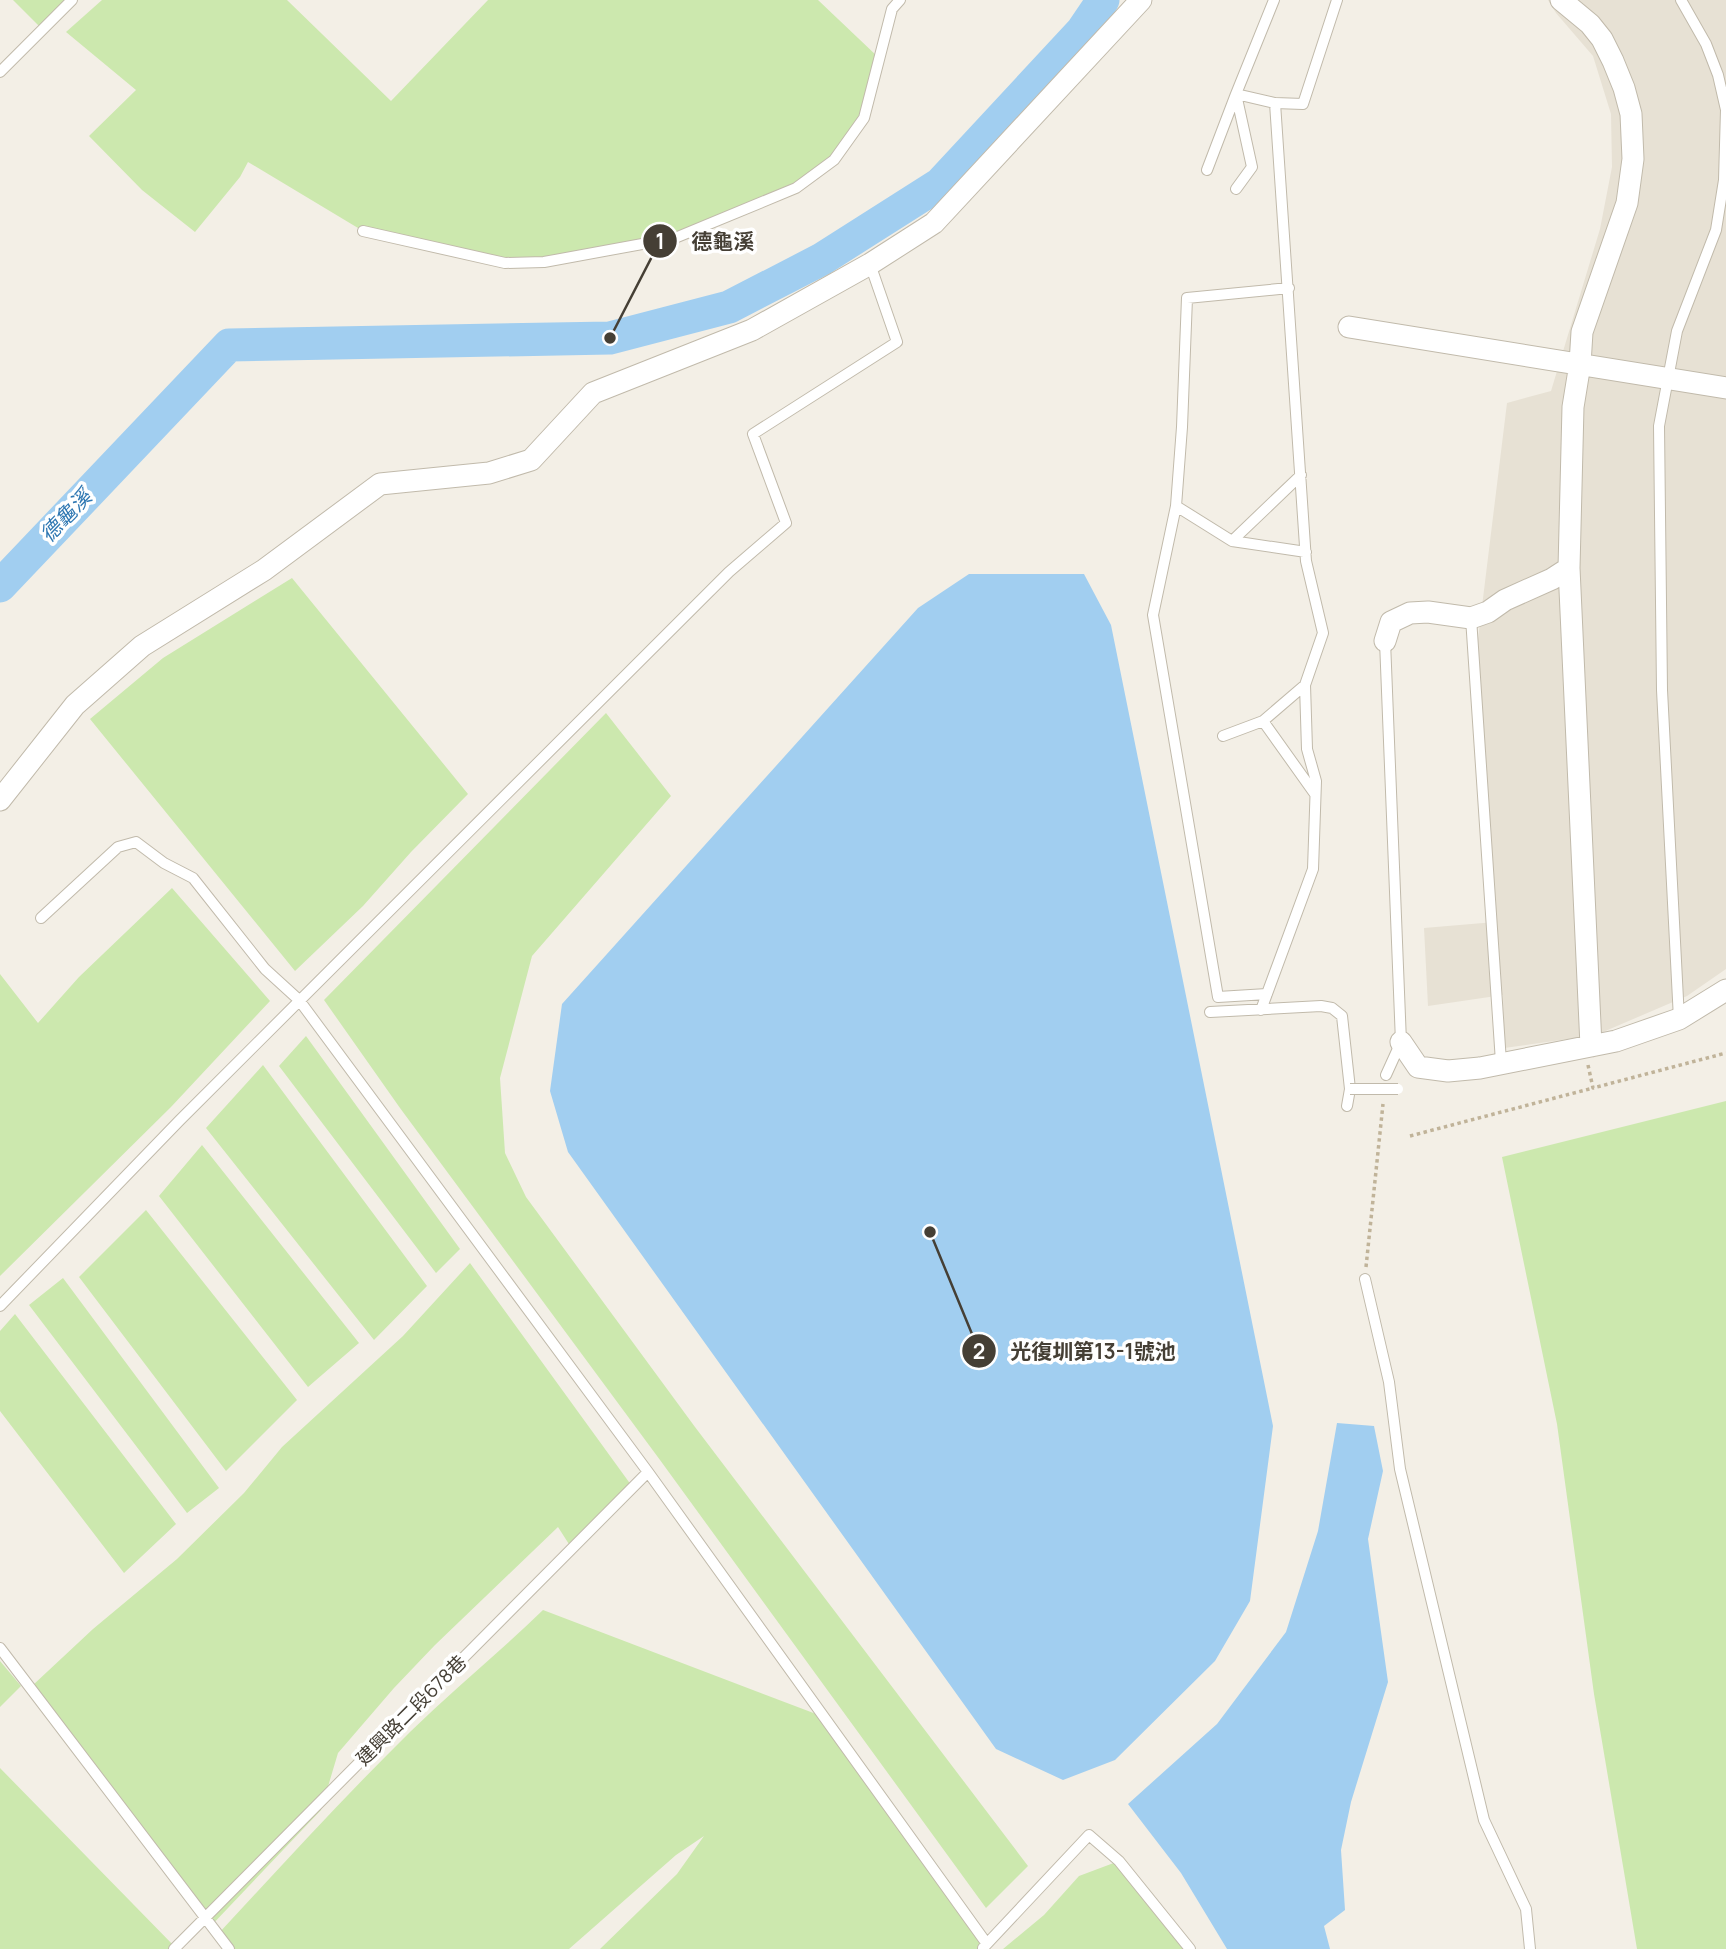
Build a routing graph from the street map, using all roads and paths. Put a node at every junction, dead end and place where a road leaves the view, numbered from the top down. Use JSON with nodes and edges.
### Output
{"nodes":[{"id":1,"x":72,"y":0,"type":"edge"},
{"id":2,"x":900,"y":0,"type":"edge"},
{"id":3,"x":1141,"y":0,"type":"edge"},
{"id":4,"x":1274,"y":0,"type":"edge"},
{"id":5,"x":1337,"y":0,"type":"edge"},
{"id":6,"x":1561,"y":0,"type":"edge"},
{"id":7,"x":1681,"y":0,"type":"edge"},
{"id":8,"x":0,"y":72,"type":"edge"},
{"id":9,"x":1236,"y":94,"type":"junction"},
{"id":10,"x":1275,"y":103,"type":"junction"},
{"id":11,"x":1206,"y":170,"type":"dead end"},
{"id":12,"x":1236,"y":189,"type":"dead end"},
{"id":13,"x":363,"y":231,"type":"dead end"},
{"id":14,"x":870,"y":264,"type":"junction"},
{"id":15,"x":1289,"y":288,"type":"junction"},
{"id":16,"x":1349,"y":327,"type":"dead end"},
{"id":17,"x":1580,"y":364,"type":"junction"},
{"id":18,"x":1669,"y":379,"type":"junction"},
{"id":19,"x":1726,"y":388,"type":"edge"},
{"id":20,"x":1301,"y":475,"type":"junction"},
{"id":21,"x":1176,"y":506,"type":"junction"},
{"id":22,"x":1232,"y":541,"type":"junction"},
{"id":23,"x":1306,"y":552,"type":"junction"},
{"id":24,"x":1569,"y":568,"type":"junction"},
{"id":25,"x":1472,"y":618,"type":"junction"},
{"id":26,"x":1385,"y":641,"type":"joint"},
{"id":27,"x":1306,"y":685,"type":"junction"},
{"id":28,"x":1263,"y":722,"type":"junction"},
{"id":29,"x":1223,"y":736,"type":"dead end"},
{"id":30,"x":1315,"y":794,"type":"junction"},
{"id":31,"x":0,"y":800,"type":"edge"},
{"id":32,"x":41,"y":918,"type":"dead end"},
{"id":33,"x":1726,"y":990,"type":"edge"},
{"id":34,"x":1267,"y":994,"type":"junction"},
{"id":35,"x":299,"y":1000,"type":"junction"},
{"id":36,"x":1261,"y":1010,"type":"junction"},
{"id":37,"x":1210,"y":1012,"type":"dead end"},
{"id":38,"x":1679,"y":1019,"type":"junction"},
{"id":39,"x":1401,"y":1041,"type":"junction"},
{"id":40,"x":1591,"y":1046,"type":"junction"},
{"id":41,"x":1726,"y":1054,"type":"edge"},
{"id":42,"x":1500,"y":1062,"type":"junction"},
{"id":43,"x":1386,"y":1075,"type":"joint"},
{"id":44,"x":1593,"y":1088,"type":"junction"},
{"id":45,"x":1350,"y":1089,"type":"junction"},
{"id":46,"x":1398,"y":1089,"type":"dead end"},
{"id":47,"x":1347,"y":1106,"type":"dead end"},
{"id":48,"x":1410,"y":1136,"type":"dead end"},
{"id":49,"x":1365,"y":1279,"type":"joint"},
{"id":50,"x":0,"y":1306,"type":"edge"},
{"id":51,"x":648,"y":1472,"type":"junction"},
{"id":52,"x":0,"y":1648,"type":"edge"},
{"id":53,"x":205,"y":1917,"type":"junction"},
{"id":54,"x":985,"y":1946,"type":"edge"},
{"id":55,"x":174,"y":1949,"type":"edge"},
{"id":56,"x":229,"y":1949,"type":"edge"},
{"id":57,"x":1190,"y":1949,"type":"edge"},
{"id":58,"x":1531,"y":1949,"type":"edge"}],
"edges":[{"from":1,"to":8,"type":"lane"},
{"from":2,"to":13,"type":"lane"},
{"from":3,"to":14,"type":"street"},
{"from":4,"to":9,"type":"lane"},
{"from":5,"to":10,"type":"lane"},
{"from":6,"to":17,"type":"street"},
{"from":7,"to":18,"type":"lane"},
{"from":9,"to":10,"type":"lane"},
{"from":9,"to":11,"type":"lane"},
{"from":9,"to":12,"type":"lane"},
{"from":10,"to":15,"type":"lane"},
{"from":14,"to":31,"type":"street"},
{"from":14,"to":35,"type":"lane"},
{"from":15,"to":20,"type":"lane"},
{"from":15,"to":21,"type":"lane"},
{"from":16,"to":17,"type":"street"},
{"from":17,"to":18,"type":"street"},
{"from":17,"to":24,"type":"street"},
{"from":18,"to":19,"type":"street"},
{"from":18,"to":38,"type":"lane"},
{"from":20,"to":22,"type":"lane"},
{"from":20,"to":23,"type":"lane"},
{"from":21,"to":22,"type":"lane"},
{"from":21,"to":34,"type":"lane"},
{"from":22,"to":23,"type":"lane"},
{"from":23,"to":27,"type":"lane"},
{"from":24,"to":25,"type":"street"},
{"from":24,"to":40,"type":"street"},
{"from":25,"to":26,"type":"street"},
{"from":25,"to":42,"type":"lane"},
{"from":26,"to":39,"type":"lane"},
{"from":27,"to":28,"type":"lane"},
{"from":27,"to":30,"type":"lane"},
{"from":28,"to":29,"type":"lane"},
{"from":28,"to":30,"type":"lane"},
{"from":30,"to":34,"type":"lane"},
{"from":32,"to":35,"type":"lane"},
{"from":33,"to":38,"type":"street"},
{"from":34,"to":36,"type":"lane"},
{"from":35,"to":50,"type":"lane"},
{"from":35,"to":51,"type":"lane"},
{"from":36,"to":37,"type":"lane"},
{"from":36,"to":45,"type":"lane"},
{"from":38,"to":40,"type":"street"},
{"from":39,"to":42,"type":"street"},
{"from":39,"to":43,"type":"lane"},
{"from":40,"to":42,"type":"street"},
{"from":40,"to":44,"type":"path"},
{"from":41,"to":44,"type":"path"},
{"from":43,"to":49,"type":"path"},
{"from":44,"to":48,"type":"path"},
{"from":45,"to":46,"type":"lane","bridge":true},
{"from":45,"to":47,"type":"lane"},
{"from":49,"to":58,"type":"lane"},
{"from":51,"to":53,"type":"lane","name":"建興路二段678巷"},
{"from":51,"to":54,"type":"lane"},
{"from":52,"to":53,"type":"lane"},
{"from":53,"to":55,"type":"lane","name":"建興路二段678巷"},
{"from":53,"to":56,"type":"lane"},
{"from":54,"to":57,"type":"lane"}]}
